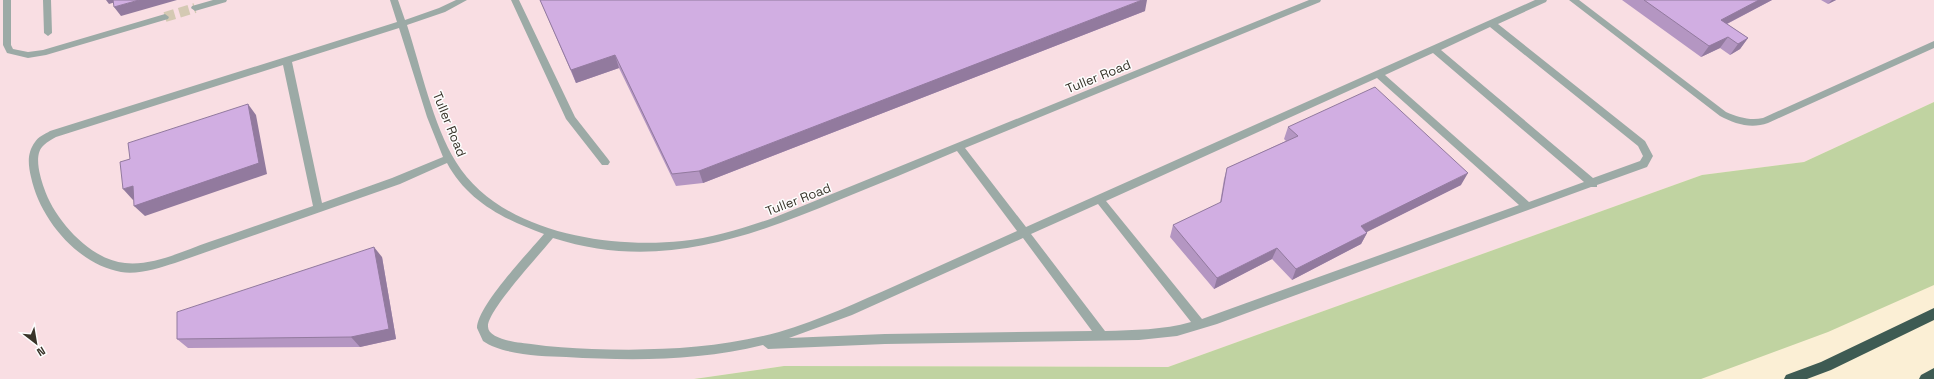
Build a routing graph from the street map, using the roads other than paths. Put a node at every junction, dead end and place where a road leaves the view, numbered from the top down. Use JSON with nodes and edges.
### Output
{"nodes":[{"id":1,"x":7,"y":0,"type":"edge"},
{"id":2,"x":47,"y":0,"type":"edge"},
{"id":3,"x":223,"y":0,"type":"edge"},
{"id":4,"x":394,"y":0,"type":"edge"},
{"id":5,"x":463,"y":0,"type":"edge"},
{"id":6,"x":515,"y":0,"type":"edge"},
{"id":7,"x":1317,"y":0,"type":"edge"},
{"id":8,"x":1543,"y":0,"type":"edge"},
{"id":9,"x":1573,"y":0,"type":"edge"},
{"id":10,"x":1527,"y":3,"type":"edge"},
{"id":11,"x":195,"y":8,"type":"tunnel mouth"},
{"id":12,"x":165,"y":17,"type":"tunnel mouth"},
{"id":13,"x":1491,"y":23,"type":"junction"},
{"id":14,"x":402,"y":24,"type":"junction"},
{"id":15,"x":48,"y":33,"type":"dead end"},
{"id":16,"x":1934,"y":44,"type":"edge"},
{"id":17,"x":1434,"y":49,"type":"junction"},
{"id":18,"x":287,"y":60,"type":"junction"},
{"id":19,"x":1378,"y":74,"type":"junction"},
{"id":20,"x":959,"y":147,"type":"junction"},
{"id":21,"x":448,"y":158,"type":"junction"},
{"id":22,"x":605,"y":162,"type":"dead end"},
{"id":23,"x":1592,"y":184,"type":"junction"},
{"id":24,"x":1099,"y":200,"type":"junction"},
{"id":25,"x":1528,"y":207,"type":"junction"},
{"id":26,"x":318,"y":208,"type":"junction"},
{"id":27,"x":551,"y":233,"type":"junction"},
{"id":28,"x":1025,"y":233,"type":"junction"},
{"id":29,"x":1934,"y":314,"type":"edge"},
{"id":30,"x":1200,"y":325,"type":"junction"},
{"id":31,"x":1102,"y":335,"type":"junction"},
{"id":32,"x":732,"y":347,"type":"junction"},
{"id":33,"x":1934,"y":374,"type":"edge"},
{"id":34,"x":1791,"y":379,"type":"edge"},
{"id":35,"x":1926,"y":379,"type":"edge"}],
"edges":[{"from":1,"to":12,"type":"street"},
{"from":2,"to":15,"type":"street"},
{"from":3,"to":11,"type":"street"},
{"from":4,"to":14,"type":"street","name":"Tuller Road"},
{"from":5,"to":14,"type":"street"},
{"from":6,"to":22,"type":"street"},
{"from":7,"to":20,"type":"street","name":"Tuller Road"},
{"from":8,"to":10,"type":"street"},
{"from":9,"to":16,"type":"street"},
{"from":10,"to":13,"type":"street"},
{"from":13,"to":17,"type":"street"},
{"from":13,"to":23,"type":"street"},
{"from":14,"to":18,"type":"street"},
{"from":14,"to":21,"type":"street","name":"Tuller Road"},
{"from":17,"to":19,"type":"street"},
{"from":17,"to":23,"type":"street"},
{"from":18,"to":26,"type":"street"},
{"from":18,"to":26,"type":"street"},
{"from":19,"to":24,"type":"street"},
{"from":19,"to":25,"type":"street"},
{"from":20,"to":27,"type":"street","name":"Tuller Road"},
{"from":20,"to":28,"type":"street"},
{"from":21,"to":26,"type":"street"},
{"from":21,"to":27,"type":"street","name":"Tuller Road"},
{"from":23,"to":25,"type":"street"},
{"from":24,"to":28,"type":"street"},
{"from":24,"to":30,"type":"street"},
{"from":25,"to":30,"type":"street"},
{"from":27,"to":32,"type":"street"},
{"from":28,"to":31,"type":"street"},
{"from":28,"to":32,"type":"street"},
{"from":29,"to":34,"type":"highway"},
{"from":30,"to":31,"type":"street"},
{"from":31,"to":32,"type":"street"},
{"from":33,"to":35,"type":"highway"}]}
